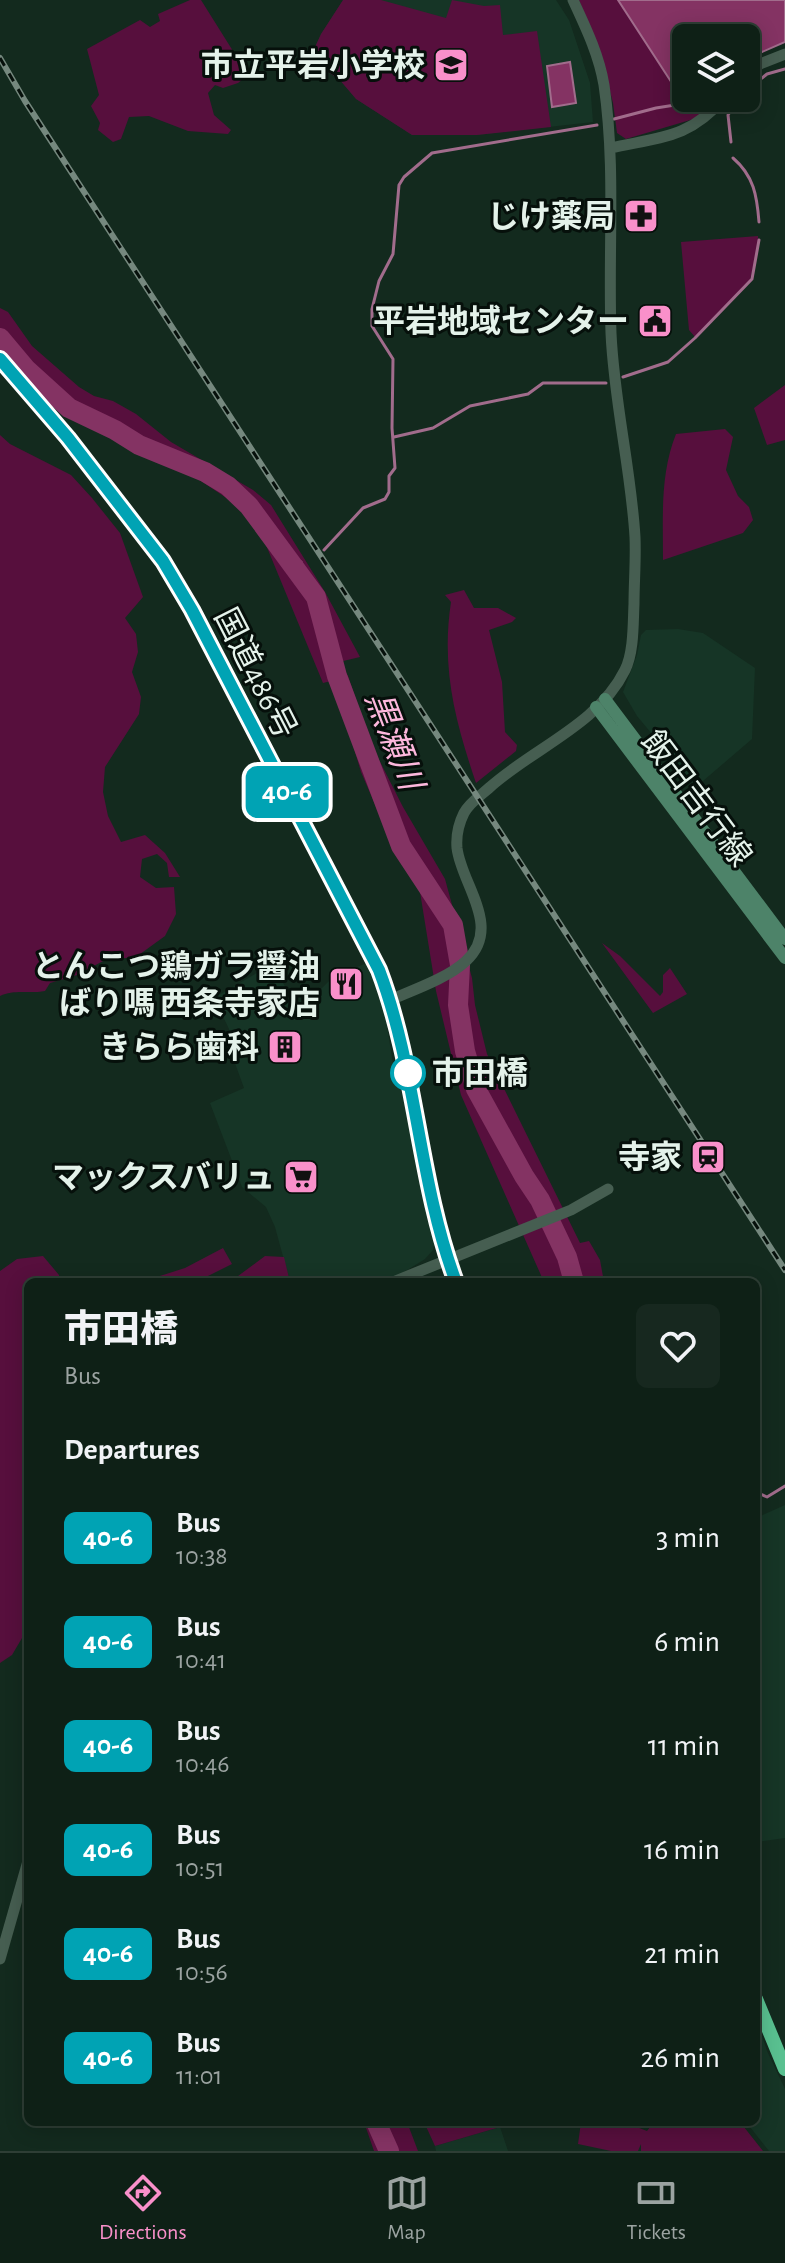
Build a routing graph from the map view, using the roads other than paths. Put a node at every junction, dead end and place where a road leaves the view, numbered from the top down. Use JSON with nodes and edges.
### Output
{"nodes":[{"id":1,"x":573,"y":0,"type":"edge"},
{"id":2,"x":785,"y":54,"type":"edge"},
{"id":3,"x":760,"y":64,"type":"edge"},
{"id":4,"x":711,"y":112,"type":"edge"},
{"id":5,"x":610,"y":148,"type":"junction"},
{"id":6,"x":0,"y":359,"type":"edge"},
{"id":7,"x":600,"y":703,"type":"junction"},
{"id":8,"x":785,"y":939,"type":"edge"},
{"id":9,"x":785,"y":958,"type":"edge"},
{"id":10,"x":390,"y":1000,"type":"junction"},
{"id":11,"x":608,"y":1189,"type":"dead end"},
{"id":12,"x":448,"y":1261,"type":"junction"},
{"id":13,"x":403,"y":1278,"type":"edge"},
{"id":14,"x":454,"y":1278,"type":"edge"},
{"id":15,"x":24,"y":1875,"type":"edge"},
{"id":16,"x":0,"y":1959,"type":"edge"},
{"id":17,"x":760,"y":2009,"type":"edge"},
{"id":18,"x":785,"y":2069,"type":"edge"}],
"edges":[{"from":1,"to":5,"type":"street"},
{"from":2,"to":3,"type":"street"},
{"from":4,"to":5,"type":"street"},
{"from":5,"to":7,"type":"street"},
{"from":6,"to":10,"type":"highway","name":"国道486号"},
{"from":7,"to":8,"type":"main road","name":"飯田吉行線"},
{"from":7,"to":9,"type":"main road","name":"飯田吉行線"},
{"from":7,"to":10,"type":"street"},
{"from":10,"to":12,"type":"highway","name":"国道486号"},
{"from":11,"to":12,"type":"street"},
{"from":12,"to":13,"type":"street"},
{"from":12,"to":14,"type":"highway","name":"国道486号"},
{"from":15,"to":16,"type":"street"},
{"from":17,"to":18,"type":"highway"}]}
